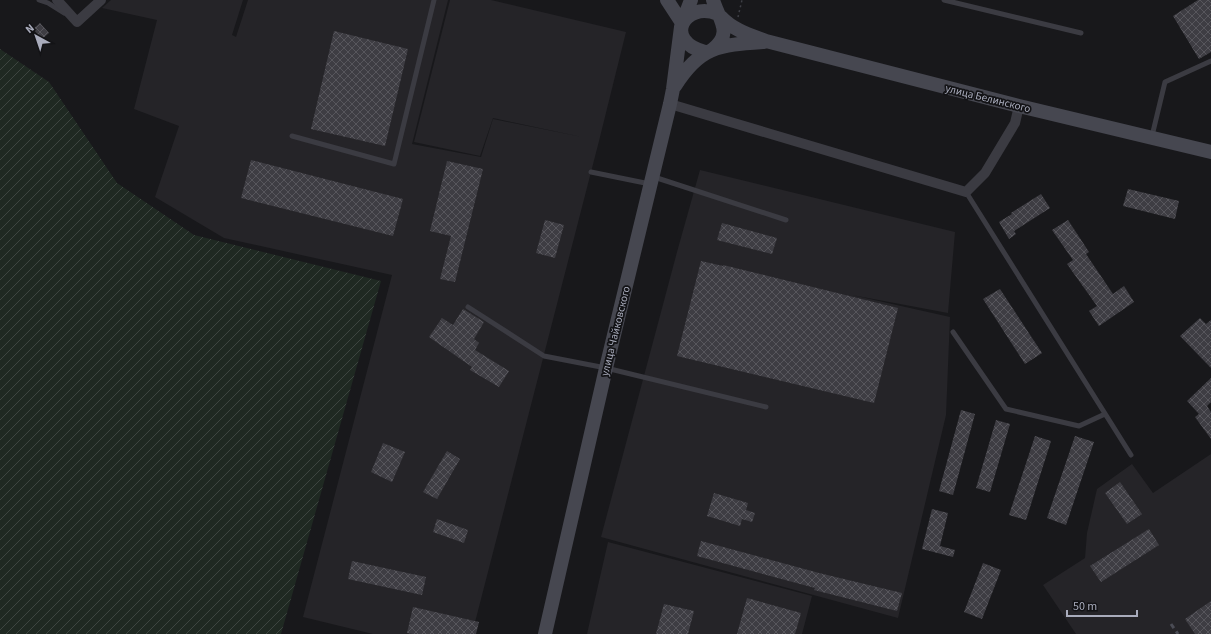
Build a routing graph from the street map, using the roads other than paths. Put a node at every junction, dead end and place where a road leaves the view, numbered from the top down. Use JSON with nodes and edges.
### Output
{"nodes":[{"id":1,"x":39,"y":0,"type":"edge"},
{"id":2,"x":57,"y":0,"type":"edge"},
{"id":3,"x":101,"y":0,"type":"edge"},
{"id":4,"x":434,"y":0,"type":"edge"},
{"id":5,"x":667,"y":0,"type":"edge"},
{"id":6,"x":691,"y":0,"type":"edge"},
{"id":7,"x":699,"y":0,"type":"edge"},
{"id":8,"x":713,"y":0,"type":"edge"},
{"id":9,"x":944,"y":0,"type":"edge"},
{"id":10,"x":720,"y":16,"type":"junction"},
{"id":11,"x":77,"y":22,"type":"junction"},
{"id":12,"x":681,"y":25,"type":"junction"},
{"id":13,"x":1081,"y":33,"type":"dead end"},
{"id":14,"x":766,"y":41,"type":"junction"},
{"id":15,"x":709,"y":51,"type":"junction"},
{"id":16,"x":1211,"y":61,"type":"edge"},
{"id":17,"x":673,"y":89,"type":"junction"},
{"id":18,"x":670,"y":104,"type":"junction"},
{"id":19,"x":1020,"y":106,"type":"junction"},
{"id":20,"x":292,"y":136,"type":"dead end"},
{"id":21,"x":1151,"y":137,"type":"junction"},
{"id":22,"x":1211,"y":152,"type":"edge"},
{"id":23,"x":592,"y":172,"type":"dead end"},
{"id":24,"x":652,"y":181,"type":"junction"},
{"id":25,"x":966,"y":192,"type":"junction"},
{"id":26,"x":786,"y":220,"type":"dead end"},
{"id":27,"x":468,"y":306,"type":"dead end"},
{"id":28,"x":953,"y":332,"type":"dead end"},
{"id":29,"x":606,"y":368,"type":"junction"},
{"id":30,"x":766,"y":407,"type":"dead end"},
{"id":31,"x":1105,"y":414,"type":"junction"},
{"id":32,"x":1131,"y":455,"type":"dead end"},
{"id":33,"x":545,"y":634,"type":"edge"}],
"edges":[{"from":1,"to":11,"type":"lane"},
{"from":2,"to":11,"type":"street"},
{"from":3,"to":11,"type":"street"},
{"from":4,"to":20,"type":"lane"},
{"from":5,"to":12,"type":"main road"},
{"from":6,"to":12,"type":"main road","name":"улица Чайковского"},
{"from":7,"to":10,"type":"main road"},
{"from":8,"to":10,"type":"main road"},
{"from":9,"to":13,"type":"lane"},
{"from":10,"to":12,"type":"main road"},
{"from":10,"to":14,"type":"main road"},
{"from":10,"to":15,"type":"main road"},
{"from":12,"to":15,"type":"main road"},
{"from":12,"to":17,"type":"main road","name":"улица Чайковского"},
{"from":14,"to":15,"type":"main road"},
{"from":14,"to":19,"type":"main road","name":"улица Белинского"},
{"from":15,"to":17,"type":"main road"},
{"from":16,"to":21,"type":"lane"},
{"from":17,"to":18,"type":"main road","name":"улица Чайковского"},
{"from":18,"to":24,"type":"main road","name":"улица Чайковского"},
{"from":18,"to":25,"type":"street"},
{"from":19,"to":21,"type":"main road","name":"улица Белинского"},
{"from":19,"to":25,"type":"street"},
{"from":21,"to":22,"type":"main road","name":"улица Белинского"},
{"from":23,"to":24,"type":"lane"},
{"from":24,"to":26,"type":"lane"},
{"from":24,"to":29,"type":"main road","name":"улица Чайковского"},
{"from":25,"to":31,"type":"lane"},
{"from":27,"to":29,"type":"lane"},
{"from":28,"to":31,"type":"lane"},
{"from":29,"to":30,"type":"lane"},
{"from":29,"to":33,"type":"main road","name":"улица Чайковского"},
{"from":31,"to":32,"type":"lane"}]}
